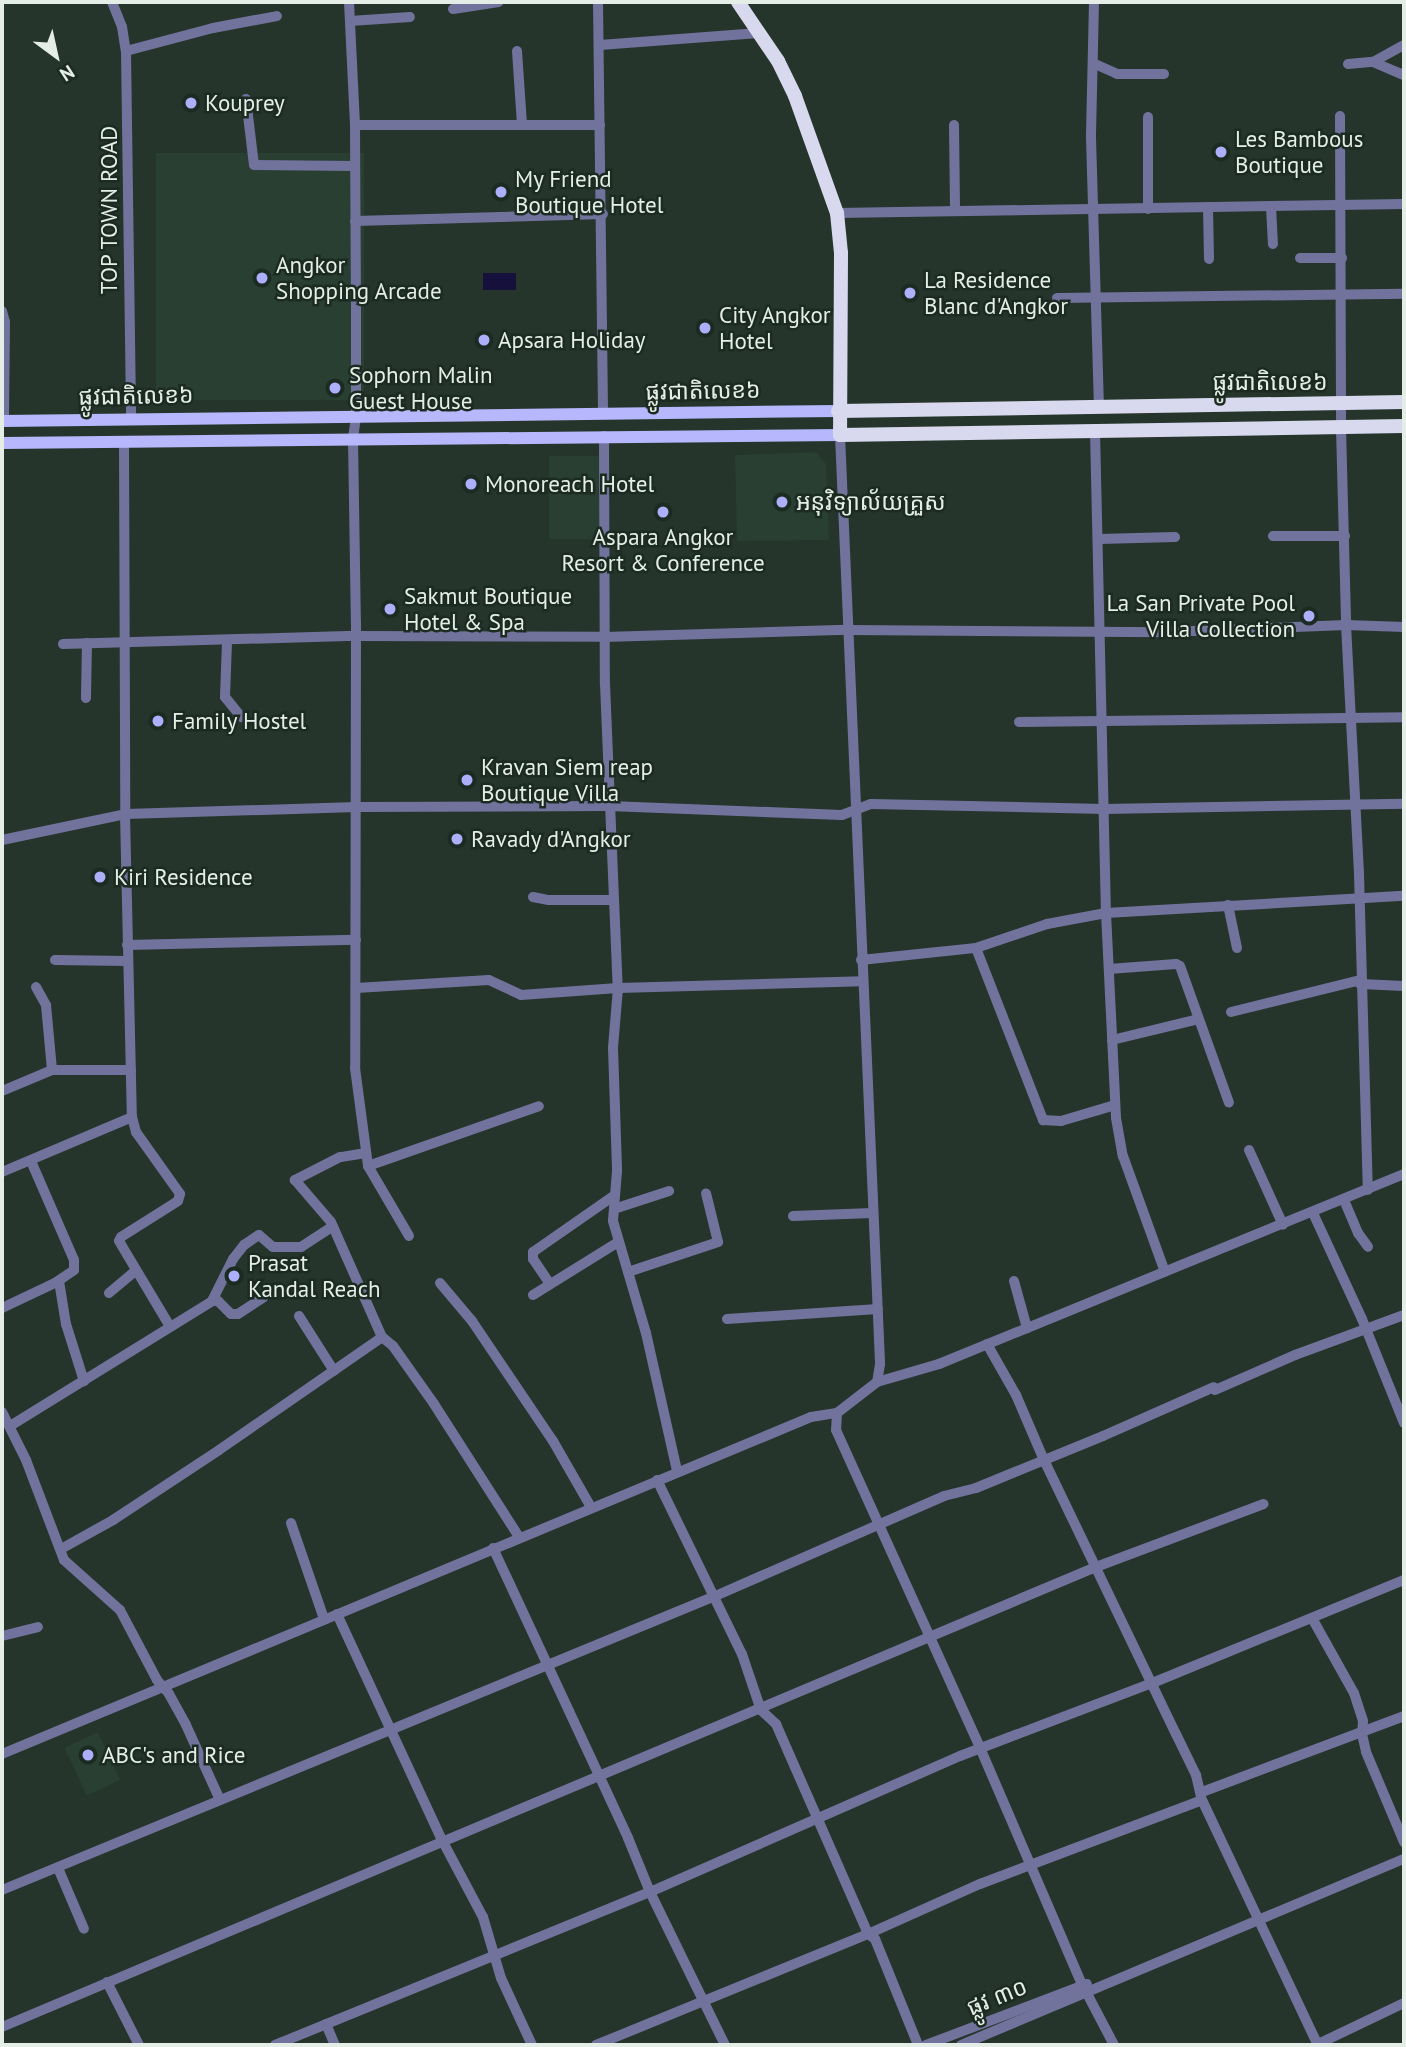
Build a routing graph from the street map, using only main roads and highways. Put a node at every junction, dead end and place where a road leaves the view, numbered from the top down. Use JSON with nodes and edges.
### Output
{"nodes":[{"id":1,"x":738,"y":2,"type":"edge"},
{"id":2,"x":1404,"y":402,"type":"edge"},
{"id":3,"x":838,"y":411,"type":"junction"},
{"id":4,"x":3,"y":421,"type":"edge"},
{"id":5,"x":1404,"y":426,"type":"edge"},
{"id":6,"x":840,"y":435,"type":"junction"},
{"id":7,"x":2,"y":443,"type":"edge"}],
"edges":[{"from":1,"to":3,"type":"highway"},
{"from":2,"to":3,"type":"highway","name":"ផ្លូវជាតិលេខ៦"},
{"from":3,"to":4,"type":"main road","name":"ផ្លូវជាតិលេខ៦"},
{"from":3,"to":6,"type":"highway"},
{"from":5,"to":6,"type":"highway","name":"ផ្លូវជាតិលេខ៦"},
{"from":6,"to":7,"type":"main road","name":"ផ្លូវជាតិលេខ៦"}]}
